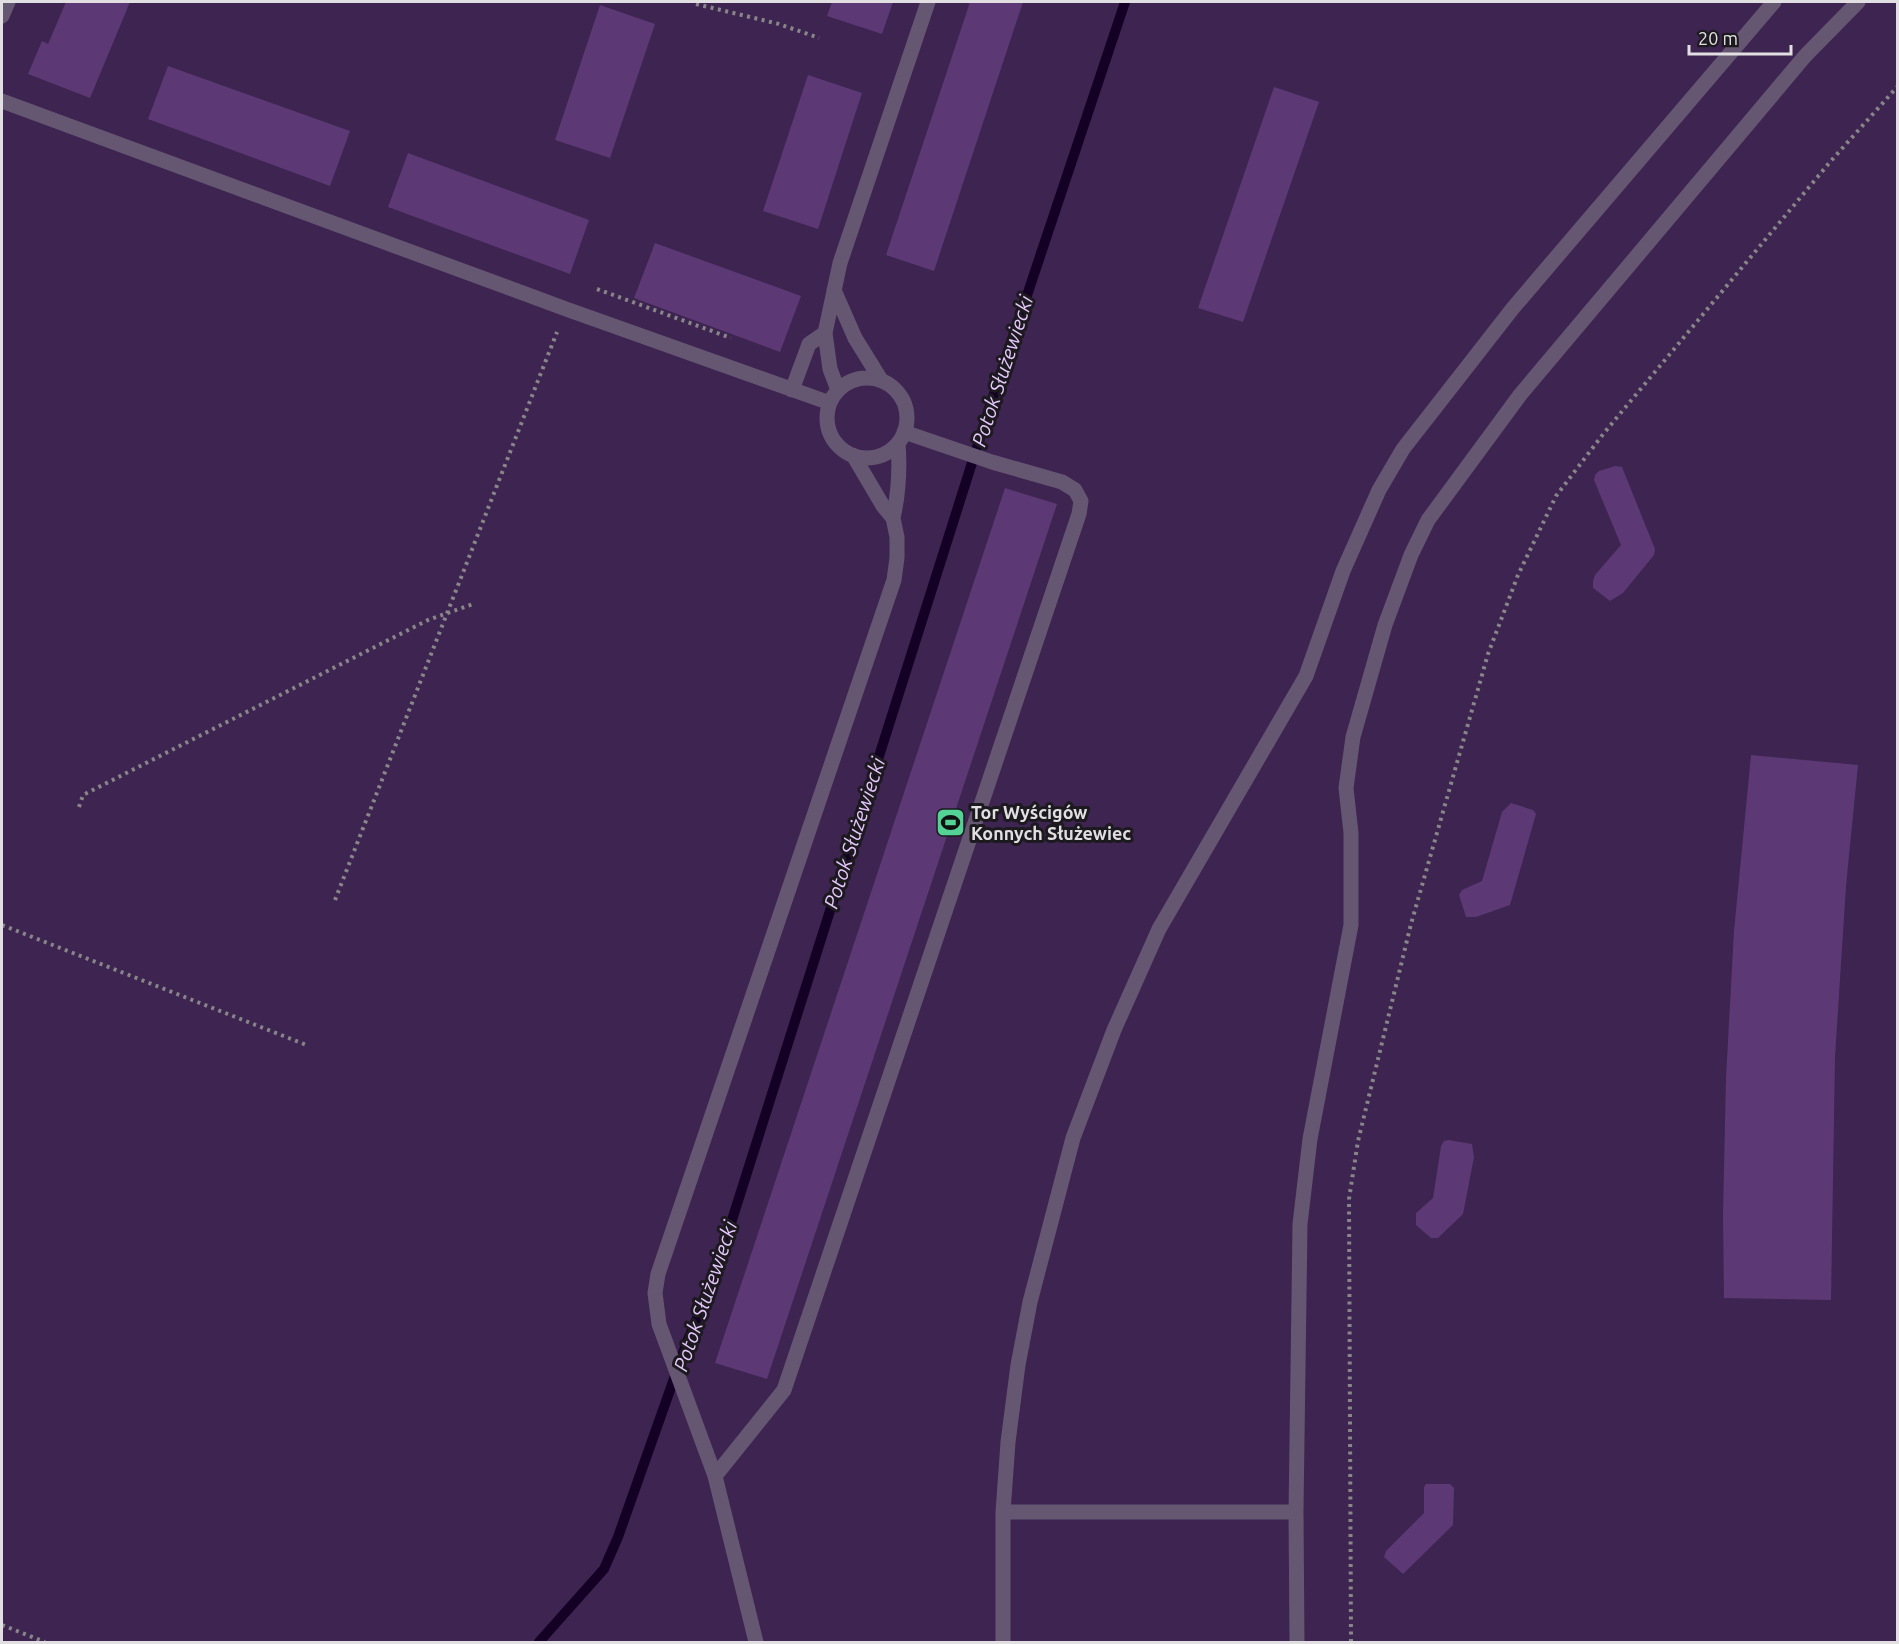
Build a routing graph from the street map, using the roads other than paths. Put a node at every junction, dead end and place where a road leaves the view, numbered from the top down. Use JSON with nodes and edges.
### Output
{"nodes":[{"id":1,"x":8,"y":2,"type":"edge"},
{"id":2,"x":928,"y":2,"type":"edge"},
{"id":3,"x":1774,"y":2,"type":"edge"},
{"id":4,"x":1858,"y":2,"type":"edge"},
{"id":5,"x":2,"y":16,"type":"edge"},
{"id":6,"x":2,"y":101,"type":"edge"},
{"id":7,"x":834,"y":290,"type":"junction"},
{"id":8,"x":825,"y":333,"type":"junction"},
{"id":9,"x":881,"y":380,"type":"junction"},
{"id":10,"x":792,"y":390,"type":"junction"},
{"id":11,"x":838,"y":390,"type":"junction"},
{"id":12,"x":830,"y":404,"type":"junction"},
{"id":13,"x":901,"y":437,"type":"junction"},
{"id":14,"x":853,"y":455,"type":"junction"},
{"id":15,"x":892,"y":518,"type":"junction"},
{"id":16,"x":715,"y":1476,"type":"junction"},
{"id":17,"x":1003,"y":1512,"type":"junction"},
{"id":18,"x":1296,"y":1512,"type":"junction"},
{"id":19,"x":756,"y":1642,"type":"edge"},
{"id":20,"x":1003,"y":1642,"type":"edge"},
{"id":21,"x":1297,"y":1642,"type":"edge"}],
"edges":[{"from":1,"to":5,"type":"lane"},
{"from":2,"to":7,"type":"lane"},
{"from":3,"to":17,"type":"lane"},
{"from":4,"to":18,"type":"lane"},
{"from":6,"to":10,"type":"lane"},
{"from":7,"to":8,"type":"lane"},
{"from":7,"to":9,"type":"lane"},
{"from":8,"to":10,"type":"lane"},
{"from":8,"to":11,"type":"lane"},
{"from":9,"to":11,"type":"lane"},
{"from":9,"to":13,"type":"lane"},
{"from":10,"to":12,"type":"lane"},
{"from":11,"to":12,"type":"lane"},
{"from":12,"to":14,"type":"lane"},
{"from":13,"to":14,"type":"lane"},
{"from":13,"to":15,"type":"lane"},
{"from":13,"to":16,"type":"lane"},
{"from":14,"to":15,"type":"lane"},
{"from":15,"to":16,"type":"lane"},
{"from":16,"to":19,"type":"lane"},
{"from":17,"to":18,"type":"lane"},
{"from":17,"to":20,"type":"lane"},
{"from":18,"to":21,"type":"lane"}]}
